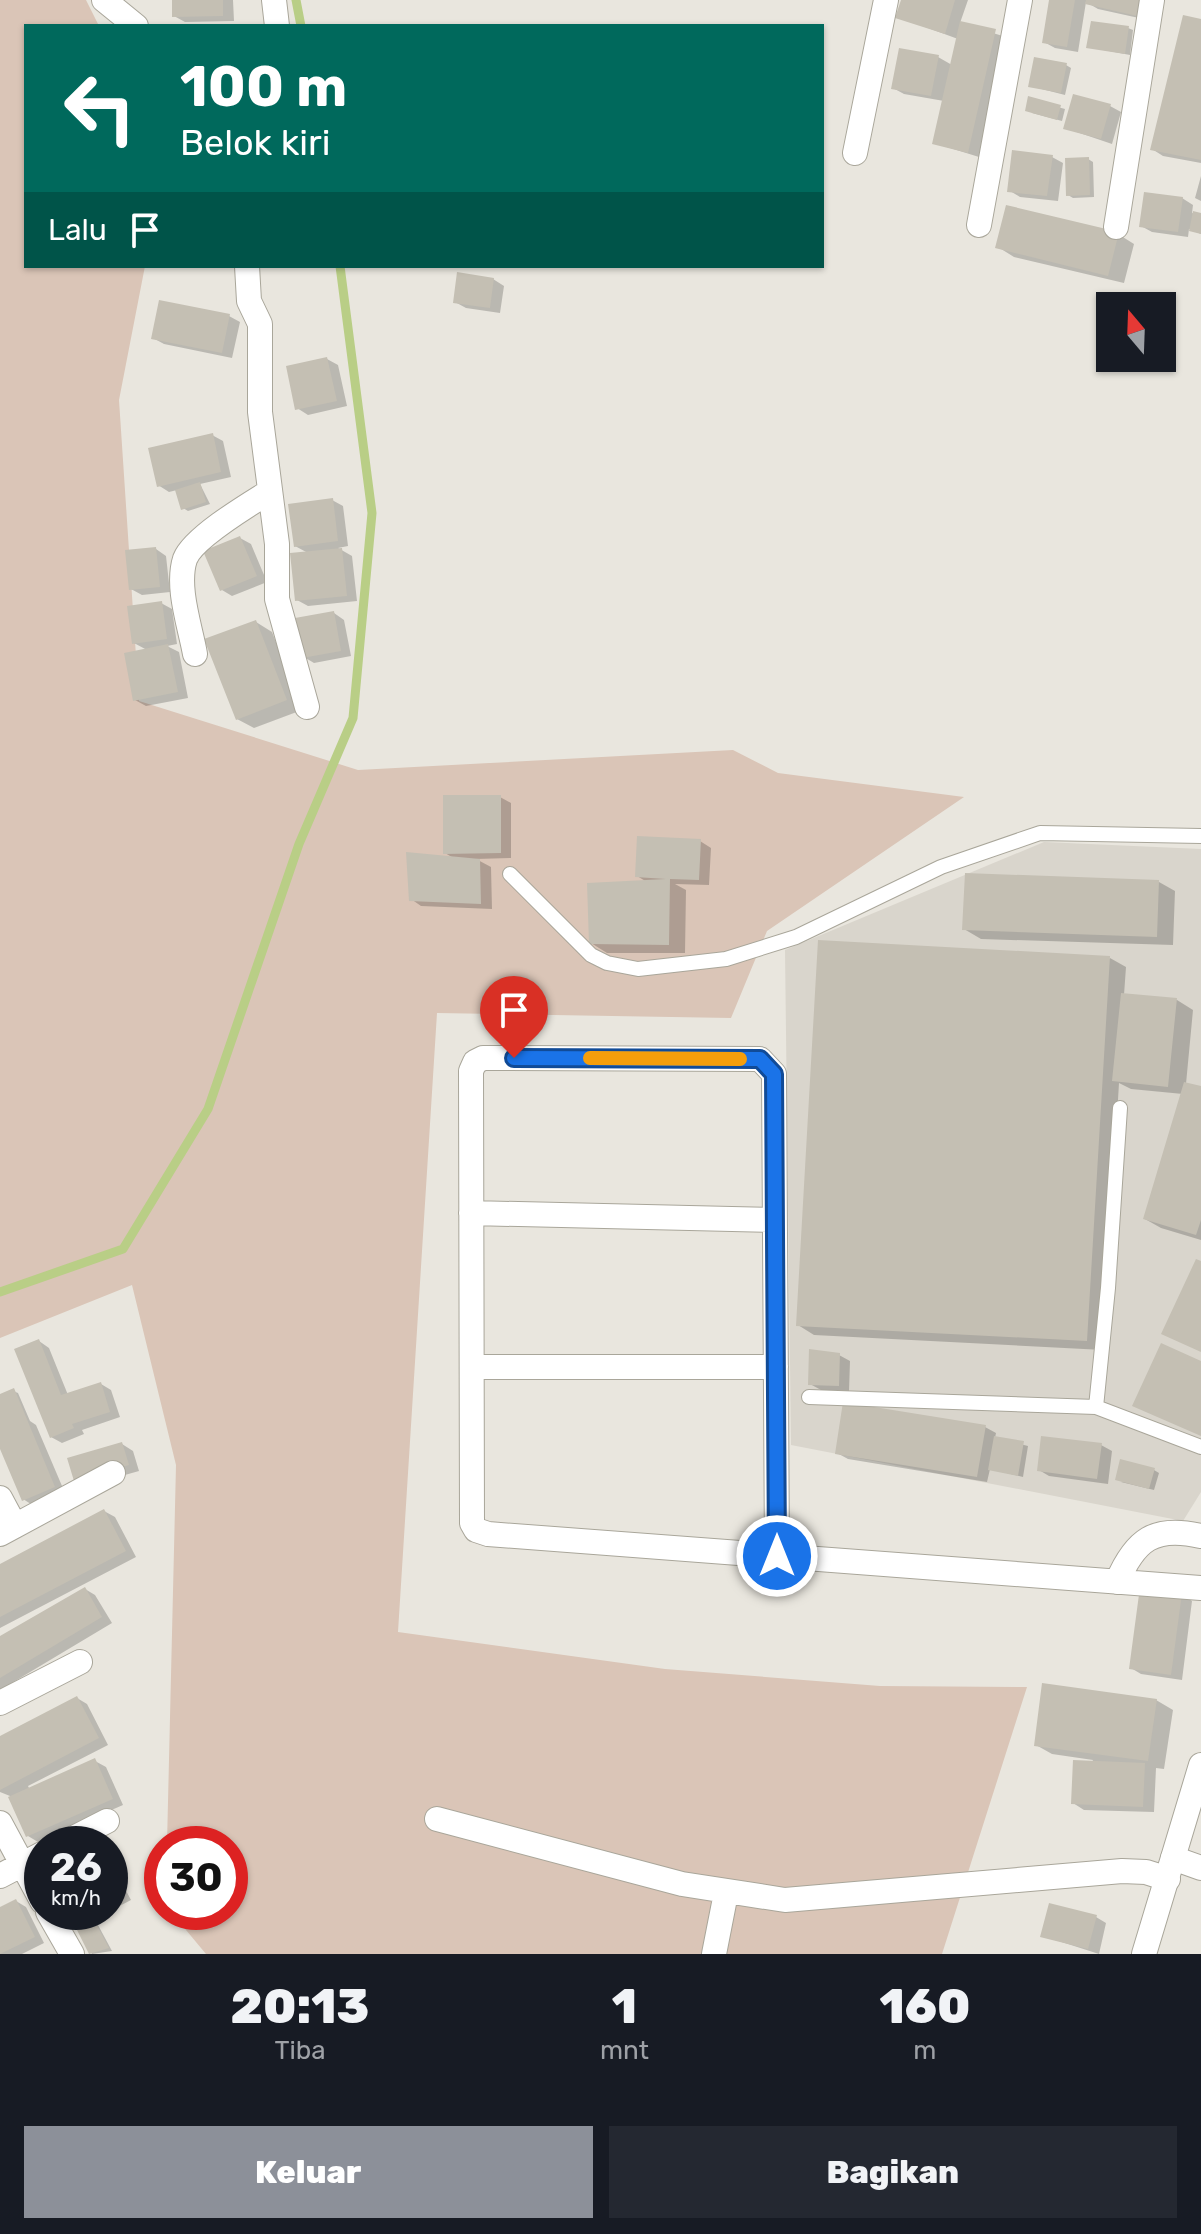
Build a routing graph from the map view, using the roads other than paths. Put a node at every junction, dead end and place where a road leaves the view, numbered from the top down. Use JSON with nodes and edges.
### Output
{"nodes":[{"id":1,"x":104,"y":0,"type":"edge"},
{"id":2,"x":274,"y":0,"type":"edge"},
{"id":3,"x":886,"y":0,"type":"edge"},
{"id":4,"x":1020,"y":0,"type":"edge"},
{"id":5,"x":1152,"y":0,"type":"edge"},
{"id":6,"x":134,"y":24,"type":"edge"},
{"id":7,"x":277,"y":24,"type":"edge"},
{"id":8,"x":855,"y":153,"type":"dead end"},
{"id":9,"x":979,"y":225,"type":"dead end"},
{"id":10,"x":1116,"y":227,"type":"dead end"},
{"id":11,"x":247,"y":268,"type":"edge"},
{"id":12,"x":269,"y":492,"type":"junction"},
{"id":13,"x":195,"y":654,"type":"dead end"},
{"id":14,"x":307,"y":707,"type":"dead end"},
{"id":15,"x":1201,"y":836,"type":"edge"},
{"id":16,"x":510,"y":874,"type":"dead end"},
{"id":17,"x":1120,"y":1108,"type":"dead end"},
{"id":18,"x":471,"y":1213,"type":"junction"},
{"id":19,"x":773,"y":1220,"type":"junction"},
{"id":20,"x":472,"y":1367,"type":"junction"},
{"id":21,"x":776,"y":1367,"type":"junction"},
{"id":22,"x":809,"y":1397,"type":"dead end"},
{"id":23,"x":1096,"y":1407,"type":"junction"},
{"id":24,"x":1201,"y":1447,"type":"edge"},
{"id":25,"x":113,"y":1473,"type":"dead end"},
{"id":26,"x":0,"y":1498,"type":"edge"},
{"id":27,"x":7,"y":1530,"type":"edge"},
{"id":28,"x":1201,"y":1536,"type":"edge"},
{"id":29,"x":777,"y":1556,"type":"junction"},
{"id":30,"x":1117,"y":1582,"type":"junction"},
{"id":31,"x":1201,"y":1588,"type":"edge"},
{"id":32,"x":80,"y":1662,"type":"dead end"},
{"id":33,"x":0,"y":1703,"type":"edge"},
{"id":34,"x":1201,"y":1765,"type":"edge"},
{"id":35,"x":437,"y":1819,"type":"dead end"},
{"id":36,"x":107,"y":1821,"type":"dead end"},
{"id":37,"x":0,"y":1823,"type":"edge"},
{"id":38,"x":97,"y":1826,"type":"edge"},
{"id":39,"x":21,"y":1865,"type":"edge"},
{"id":40,"x":1170,"y":1868,"type":"junction"},
{"id":41,"x":1201,"y":1868,"type":"edge"},
{"id":42,"x":726,"y":1893,"type":"junction"},
{"id":43,"x":58,"y":1930,"type":"edge"},
{"id":44,"x":72,"y":1954,"type":"edge"},
{"id":45,"x":714,"y":1954,"type":"edge"},
{"id":46,"x":1144,"y":1954,"type":"edge"}],
"edges":[{"from":1,"to":6,"type":"street"},
{"from":2,"to":7,"type":"street"},
{"from":3,"to":8,"type":"street"},
{"from":4,"to":9,"type":"street"},
{"from":5,"to":10,"type":"street"},
{"from":11,"to":12,"type":"street"},
{"from":12,"to":13,"type":"street"},
{"from":12,"to":14,"type":"street"},
{"from":15,"to":16,"type":"lane"},
{"from":17,"to":23,"type":"lane"},
{"from":18,"to":19,"type":"street"},
{"from":18,"to":19,"type":"street"},
{"from":18,"to":20,"type":"street"},
{"from":19,"to":21,"type":"street"},
{"from":20,"to":21,"type":"street"},
{"from":20,"to":29,"type":"street"},
{"from":21,"to":29,"type":"street"},
{"from":22,"to":23,"type":"lane"},
{"from":23,"to":24,"type":"lane"},
{"from":25,"to":27,"type":"street"},
{"from":26,"to":27,"type":"street"},
{"from":28,"to":30,"type":"street"},
{"from":29,"to":30,"type":"street"},
{"from":30,"to":31,"type":"street"},
{"from":32,"to":33,"type":"street"},
{"from":34,"to":40,"type":"street"},
{"from":35,"to":42,"type":"street"},
{"from":36,"to":38,"type":"street"},
{"from":37,"to":39,"type":"street"},
{"from":40,"to":41,"type":"street"},
{"from":40,"to":42,"type":"street"},
{"from":40,"to":46,"type":"street"},
{"from":42,"to":45,"type":"street"},
{"from":43,"to":44,"type":"street"}]}
